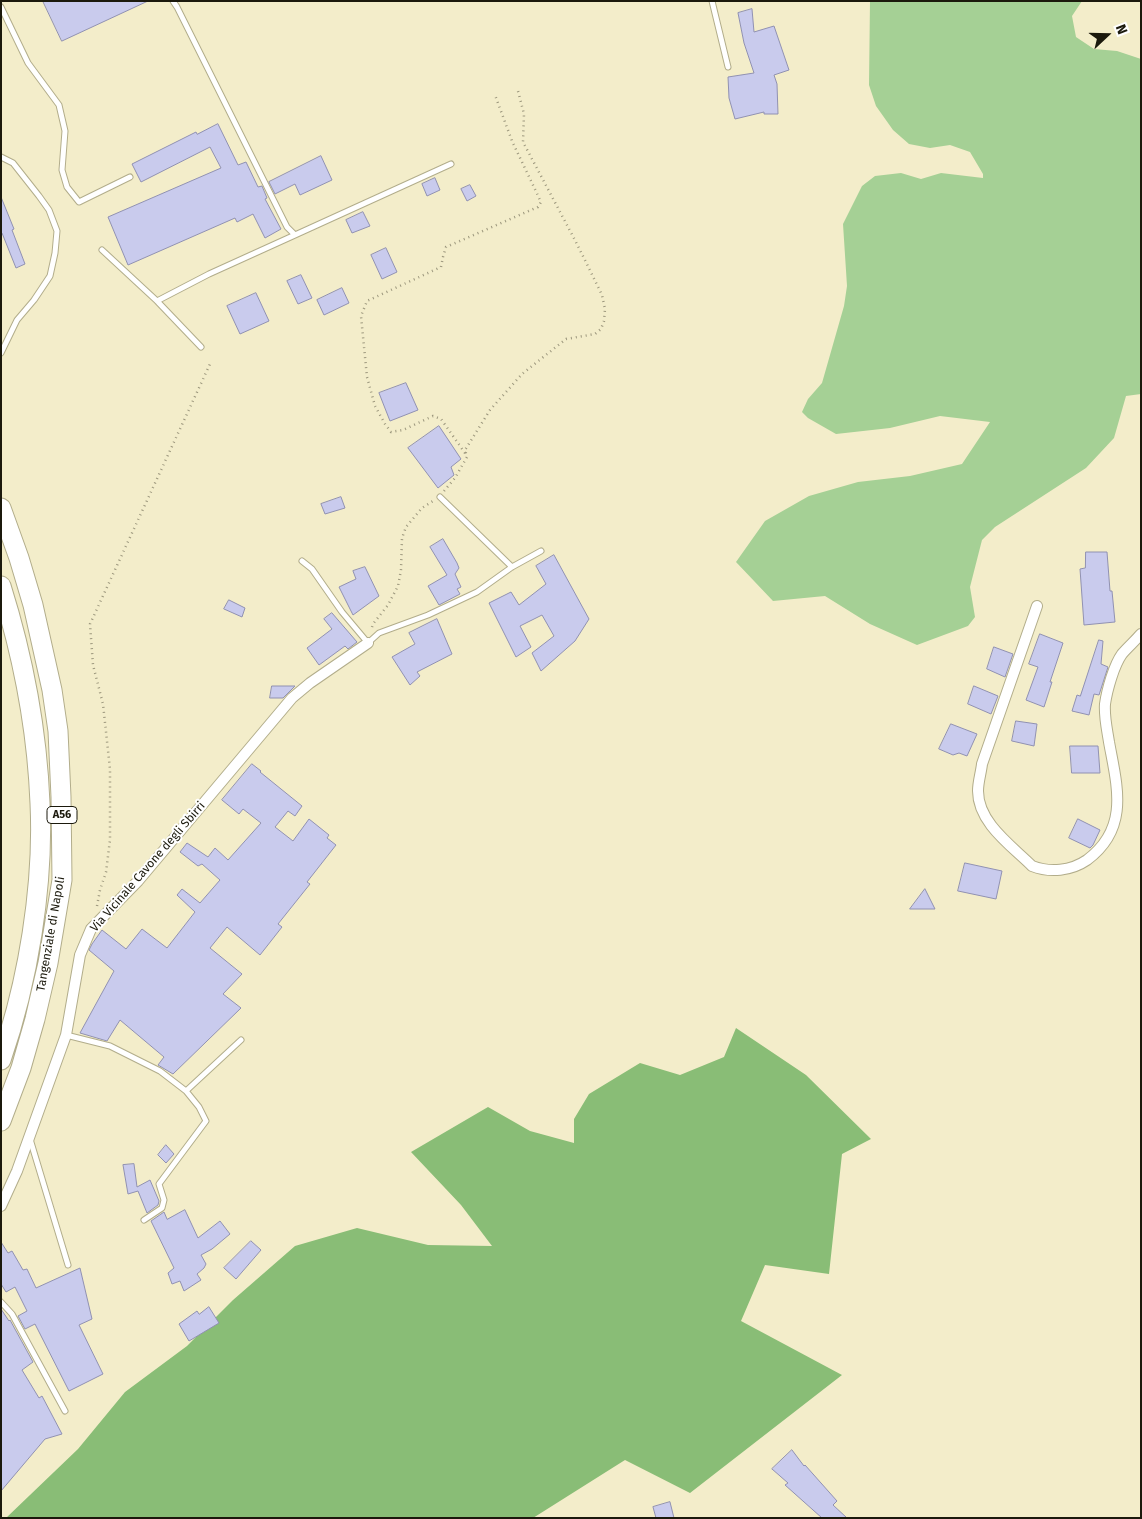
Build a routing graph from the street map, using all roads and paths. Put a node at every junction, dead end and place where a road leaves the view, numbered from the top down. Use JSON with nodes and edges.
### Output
{"nodes":[{"id":1,"x":173,"y":1,"type":"edge"},
{"id":2,"x":712,"y":1,"type":"edge"},
{"id":3,"x":1,"y":7,"type":"edge"},
{"id":4,"x":728,"y":67,"type":"dead end"},
{"id":5,"x":518,"y":91,"type":"dead end"},
{"id":6,"x":495,"y":95,"type":"dead end"},
{"id":7,"x":1,"y":157,"type":"edge"},
{"id":8,"x":451,"y":164,"type":"dead end"},
{"id":9,"x":130,"y":177,"type":"dead end"},
{"id":10,"x":295,"y":235,"type":"junction"},
{"id":11,"x":102,"y":250,"type":"dead end"},
{"id":12,"x":157,"y":301,"type":"junction"},
{"id":13,"x":201,"y":347,"type":"dead end"},
{"id":14,"x":1,"y":353,"type":"edge"},
{"id":15,"x":210,"y":364,"type":"dead end"},
{"id":16,"x":467,"y":456,"type":"junction"},
{"id":17,"x":440,"y":497,"type":"junction"},
{"id":18,"x":1,"y":508,"type":"edge"},
{"id":19,"x":541,"y":551,"type":"dead end"},
{"id":20,"x":302,"y":561,"type":"dead end"},
{"id":21,"x":512,"y":567,"type":"junction"},
{"id":22,"x":1,"y":586,"type":"edge"},
{"id":23,"x":1037,"y":606,"type":"dead end"},
{"id":24,"x":1141,"y":634,"type":"edge"},
{"id":25,"x":368,"y":643,"type":"junction"},
{"id":26,"x":92,"y":929,"type":"junction"},
{"id":27,"x":66,"y":1035,"type":"junction"},
{"id":28,"x":241,"y":1040,"type":"dead end"},
{"id":29,"x":1,"y":1060,"type":"edge"},
{"id":30,"x":186,"y":1091,"type":"junction"},
{"id":31,"x":1,"y":1121,"type":"edge"},
{"id":32,"x":29,"y":1138,"type":"junction"},
{"id":33,"x":1,"y":1206,"type":"edge"},
{"id":34,"x":144,"y":1220,"type":"dead end"},
{"id":35,"x":68,"y":1265,"type":"dead end"},
{"id":36,"x":1,"y":1302,"type":"edge"},
{"id":37,"x":64,"y":1412,"type":"dead end"}],
"edges":[{"from":1,"to":10,"type":"lane"},
{"from":2,"to":4,"type":"lane"},
{"from":3,"to":9,"type":"lane"},
{"from":5,"to":16,"type":"path"},
{"from":6,"to":16,"type":"path"},
{"from":7,"to":14,"type":"lane"},
{"from":8,"to":10,"type":"lane"},
{"from":10,"to":12,"type":"lane"},
{"from":11,"to":12,"type":"lane"},
{"from":12,"to":13,"type":"lane"},
{"from":15,"to":26,"type":"path"},
{"from":16,"to":17,"type":"path"},
{"from":17,"to":21,"type":"lane"},
{"from":17,"to":25,"type":"path"},
{"from":18,"to":31,"type":"highway","name":"Tangenziale di Napoli","number":"A56"},
{"from":19,"to":21,"type":"lane"},
{"from":20,"to":25,"type":"lane"},
{"from":21,"to":25,"type":"lane"},
{"from":22,"to":29,"type":"highway","name":"Tangenziale di Napoli","number":"A56"},
{"from":23,"to":24,"type":"street"},
{"from":25,"to":26,"type":"street","name":"Via Vicinale Cavone degli Sbirri"},
{"from":26,"to":27,"type":"street","name":"Via Vicinale Cavone degli Sbirri"},
{"from":27,"to":30,"type":"lane"},
{"from":27,"to":32,"type":"street","name":"Via Vicinale Cavone degli Sbirri"},
{"from":28,"to":30,"type":"lane"},
{"from":30,"to":34,"type":"lane"},
{"from":32,"to":33,"type":"street","name":"Via Vicinale Cavone degli Sbirri"},
{"from":32,"to":35,"type":"lane"},
{"from":36,"to":37,"type":"lane"}]}
